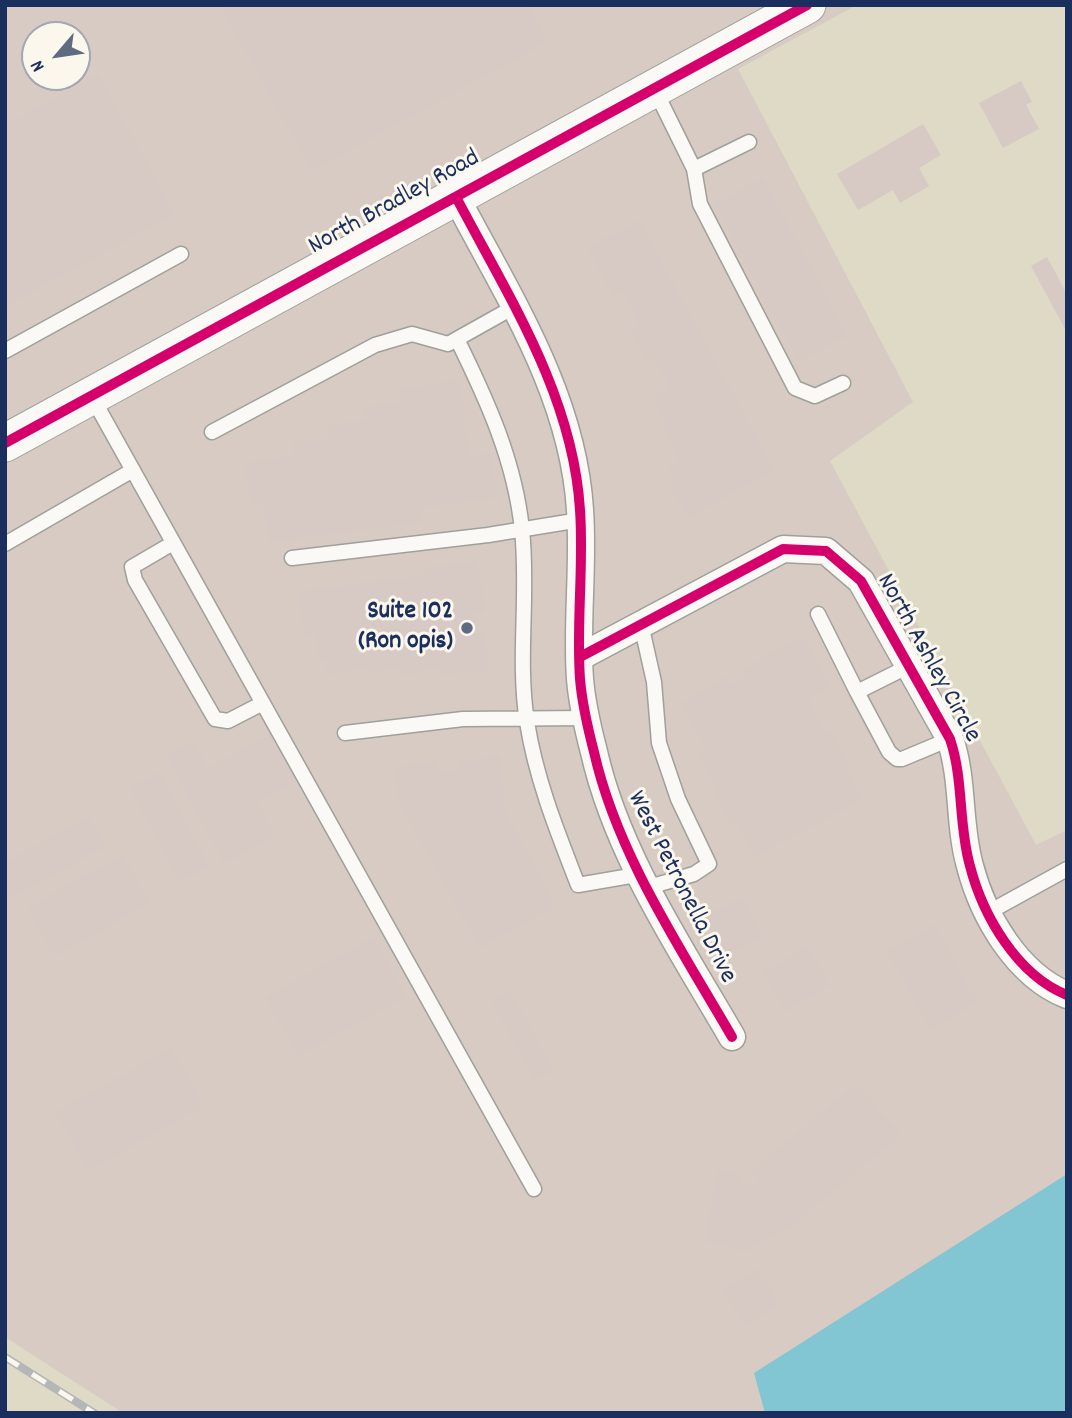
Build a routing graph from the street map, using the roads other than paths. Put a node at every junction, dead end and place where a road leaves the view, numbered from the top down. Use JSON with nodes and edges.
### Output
{"nodes":[{"id":1,"x":807,"y":5,"type":"edge"},
{"id":2,"x":654,"y":89,"type":"junction"},
{"id":3,"x":748,"y":142,"type":"dead end"},
{"id":4,"x":694,"y":169,"type":"junction"},
{"id":5,"x":456,"y":197,"type":"junction"},
{"id":6,"x":181,"y":254,"type":"dead end"},
{"id":7,"x":514,"y":307,"type":"junction"},
{"id":8,"x":457,"y":339,"type":"junction"},
{"id":9,"x":5,"y":351,"type":"edge"},
{"id":10,"x":843,"y":383,"type":"dead end"},
{"id":11,"x":91,"y":396,"type":"junction"},
{"id":12,"x":212,"y":432,"type":"dead end"},
{"id":13,"x":5,"y":443,"type":"edge"},
{"id":14,"x":133,"y":471,"type":"junction"},
{"id":15,"x":580,"y":520,"type":"junction"},
{"id":16,"x":522,"y":530,"type":"junction"},
{"id":17,"x":173,"y":542,"type":"junction"},
{"id":18,"x":5,"y":544,"type":"edge"},
{"id":19,"x":292,"y":558,"type":"dead end"},
{"id":20,"x":818,"y":614,"type":"dead end"},
{"id":21,"x":641,"y":624,"type":"junction"},
{"id":22,"x":580,"y":657,"type":"junction"},
{"id":23,"x":909,"y":666,"type":"junction"},
{"id":24,"x":857,"y":692,"type":"junction"},
{"id":25,"x":263,"y":703,"type":"junction"},
{"id":26,"x":527,"y":718,"type":"junction"},
{"id":27,"x":587,"y":718,"type":"junction"},
{"id":28,"x":345,"y":733,"type":"dead end"},
{"id":29,"x":950,"y":739,"type":"junction"},
{"id":30,"x":1067,"y":869,"type":"edge"},
{"id":31,"x":645,"y":881,"type":"junction"},
{"id":32,"x":989,"y":912,"type":"junction"},
{"id":33,"x":1067,"y":995,"type":"edge"},
{"id":34,"x":732,"y":1037,"type":"dead end"},
{"id":35,"x":534,"y":1189,"type":"dead end"}],
"edges":[{"from":1,"to":2,"type":"street","name":"North Bradley Road"},
{"from":2,"to":4,"type":"lane"},
{"from":2,"to":5,"type":"street","name":"North Bradley Road"},
{"from":3,"to":4,"type":"lane"},
{"from":4,"to":10,"type":"lane"},
{"from":5,"to":7,"type":"street","name":"West Petronella Drive"},
{"from":5,"to":11,"type":"street","name":"North Bradley Road"},
{"from":6,"to":9,"type":"lane"},
{"from":7,"to":8,"type":"lane"},
{"from":7,"to":15,"type":"street","name":"West Petronella Drive"},
{"from":8,"to":12,"type":"lane"},
{"from":8,"to":16,"type":"lane"},
{"from":11,"to":13,"type":"street","name":"North Bradley Road"},
{"from":11,"to":14,"type":"lane"},
{"from":14,"to":17,"type":"lane"},
{"from":14,"to":18,"type":"lane"},
{"from":15,"to":16,"type":"lane"},
{"from":15,"to":22,"type":"street","name":"West Petronella Drive"},
{"from":16,"to":19,"type":"lane"},
{"from":16,"to":26,"type":"lane"},
{"from":17,"to":25,"type":"lane"},
{"from":17,"to":25,"type":"lane"},
{"from":20,"to":24,"type":"lane"},
{"from":21,"to":22,"type":"street","name":"North Ashley Circle"},
{"from":21,"to":23,"type":"street","name":"North Ashley Circle"},
{"from":21,"to":31,"type":"lane"},
{"from":22,"to":27,"type":"street","name":"West Petronella Drive"},
{"from":23,"to":24,"type":"lane"},
{"from":23,"to":29,"type":"street","name":"North Ashley Circle"},
{"from":24,"to":29,"type":"lane"},
{"from":25,"to":35,"type":"lane"},
{"from":26,"to":27,"type":"lane"},
{"from":26,"to":28,"type":"lane"},
{"from":26,"to":31,"type":"lane"},
{"from":27,"to":31,"type":"street","name":"West Petronella Drive"},
{"from":29,"to":32,"type":"street","name":"North Ashley Circle"},
{"from":30,"to":32,"type":"lane"},
{"from":31,"to":34,"type":"street","name":"West Petronella Drive"},
{"from":32,"to":33,"type":"street","name":"North Ashley Circle"}]}
